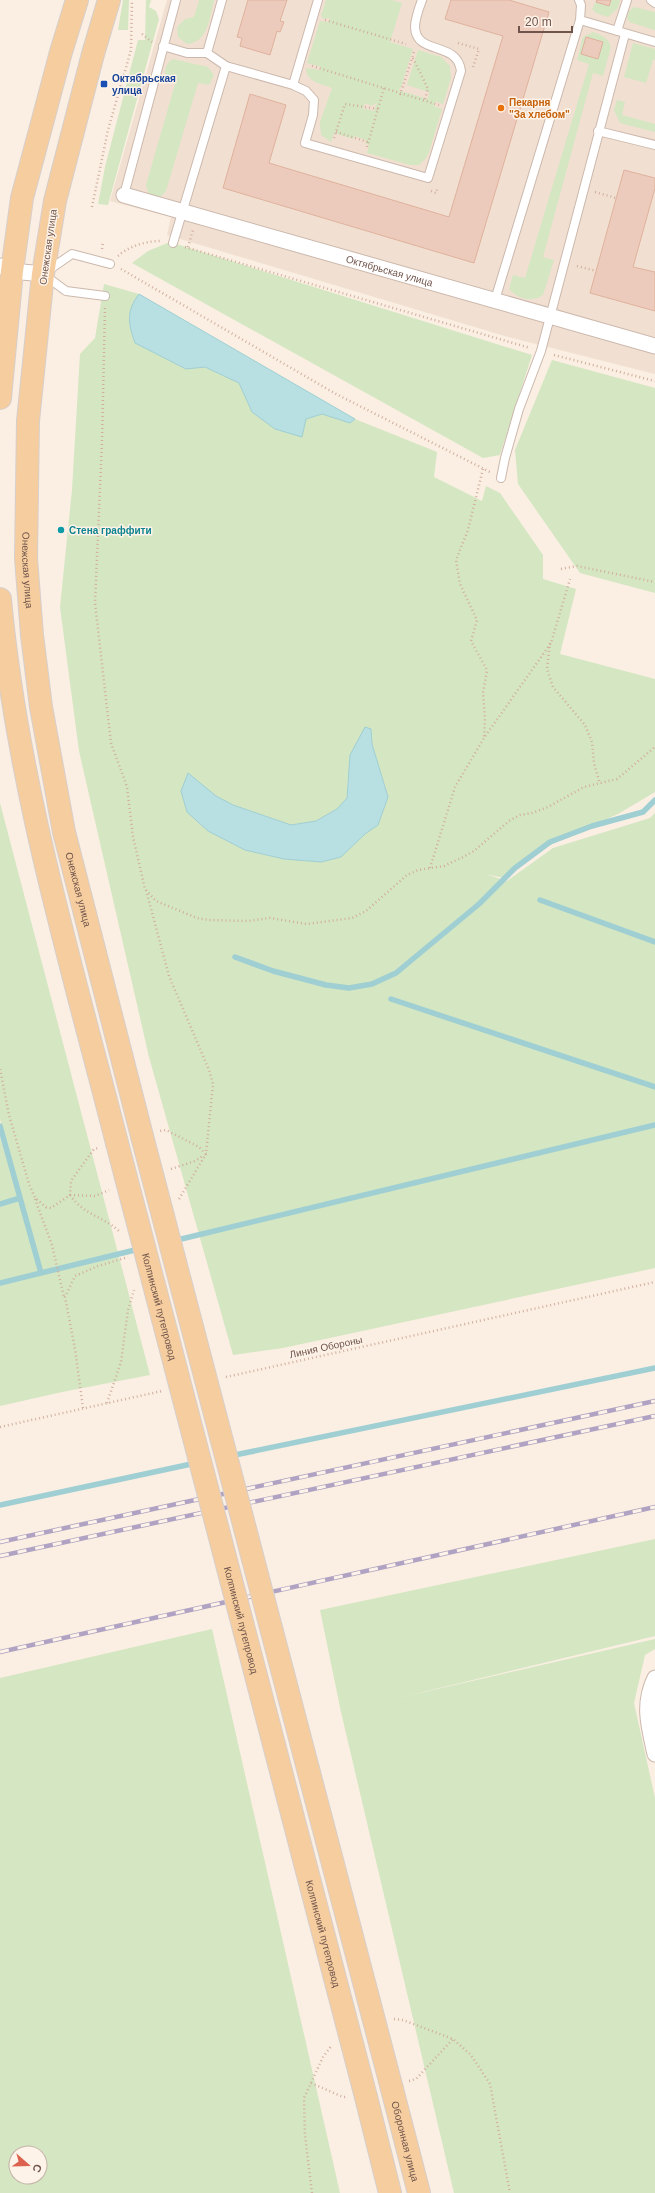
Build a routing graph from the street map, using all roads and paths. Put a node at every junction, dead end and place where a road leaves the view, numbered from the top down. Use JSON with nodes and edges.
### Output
{"nodes":[{"id":1,"x":77,"y":0,"type":"edge"},
{"id":2,"x":109,"y":0,"type":"edge"},
{"id":3,"x":132,"y":0,"type":"edge"},
{"id":4,"x":176,"y":0,"type":"edge"},
{"id":5,"x":222,"y":0,"type":"edge"},
{"id":6,"x":318,"y":0,"type":"edge"},
{"id":7,"x":422,"y":0,"type":"edge"},
{"id":8,"x":579,"y":0,"type":"edge"},
{"id":9,"x":628,"y":0,"type":"edge"},
{"id":10,"x":651,"y":0,"type":"edge"},
{"id":11,"x":655,"y":3,"type":"edge"},
{"id":12,"x":313,"y":17,"type":"junction"},
{"id":13,"x":580,"y":20,"type":"junction"},
{"id":14,"x":621,"y":33,"type":"junction"},
{"id":15,"x":655,"y":42,"type":"edge"},
{"id":16,"x":418,"y":43,"type":"junction"},
{"id":17,"x":164,"y":46,"type":"junction"},
{"id":18,"x":207,"y":53,"type":"junction"},
{"id":19,"x":413,"y":57,"type":"junction"},
{"id":20,"x":300,"y":63,"type":"junction"},
{"id":21,"x":226,"y":66,"type":"junction"},
{"id":22,"x":294,"y":85,"type":"junction"},
{"id":23,"x":384,"y":88,"type":"junction"},
{"id":24,"x":400,"y":95,"type":"junction"},
{"id":25,"x":424,"y":102,"type":"junction"},
{"id":26,"x":450,"y":108,"type":"junction"},
{"id":27,"x":378,"y":109,"type":"junction"},
{"id":28,"x":598,"y":131,"type":"junction"},
{"id":29,"x":336,"y":132,"type":"junction"},
{"id":30,"x":368,"y":142,"type":"junction"},
{"id":31,"x":655,"y":145,"type":"edge"},
{"id":32,"x":330,"y":150,"type":"junction"},
{"id":33,"x":363,"y":159,"type":"junction"},
{"id":34,"x":596,"y":185,"type":"dead end"},
{"id":35,"x":594,"y":192,"type":"junction"},
{"id":36,"x":124,"y":195,"type":"joint"},
{"id":37,"x":616,"y":198,"type":"dead end"},
{"id":38,"x":593,"y":200,"type":"dead end"},
{"id":39,"x":92,"y":207,"type":"dead end"},
{"id":40,"x":183,"y":213,"type":"junction"},
{"id":41,"x":173,"y":243,"type":"junction"},
{"id":42,"x":577,"y":259,"type":"dead end"},
{"id":43,"x":110,"y":264,"type":"junction"},
{"id":44,"x":4,"y":271,"type":"edge"},
{"id":45,"x":596,"y":271,"type":"dead end"},
{"id":46,"x":43,"y":274,"type":"junction"},
{"id":47,"x":105,"y":296,"type":"joint"},
{"id":48,"x":495,"y":300,"type":"junction"},
{"id":49,"x":550,"y":317,"type":"junction"},
{"id":50,"x":655,"y":346,"type":"edge"},
{"id":51,"x":541,"y":351,"type":"junction"},
{"id":52,"x":655,"y":381,"type":"edge"},
{"id":53,"x":0,"y":398,"type":"edge"},
{"id":54,"x":483,"y":469,"type":"junction"},
{"id":55,"x":501,"y":478,"type":"joint"},
{"id":56,"x":561,"y":569,"type":"dead end"},
{"id":57,"x":570,"y":579,"type":"dead end"},
{"id":58,"x":655,"y":582,"type":"edge"},
{"id":59,"x":0,"y":599,"type":"edge"},
{"id":60,"x":550,"y":643,"type":"junction"},
{"id":61,"x":484,"y":738,"type":"junction"},
{"id":62,"x":655,"y":746,"type":"edge"},
{"id":63,"x":600,"y":784,"type":"junction"},
{"id":64,"x":430,"y":868,"type":"junction"},
{"id":65,"x":146,"y":889,"type":"junction"},
{"id":66,"x":0,"y":1069,"type":"edge"},
{"id":67,"x":151,"y":1134,"type":"junction"},
{"id":68,"x":110,"y":1145,"type":"junction"},
{"id":69,"x":35,"y":1198,"type":"junction"},
{"id":70,"x":129,"y":1257,"type":"dead end"},
{"id":71,"x":655,"y":1282,"type":"edge"},
{"id":72,"x":135,"y":1283,"type":"dead end"},
{"id":73,"x":64,"y":1297,"type":"junction"},
{"id":74,"x":219,"y":1378,"type":"dead end"},
{"id":75,"x":165,"y":1390,"type":"dead end"},
{"id":76,"x":107,"y":1403,"type":"junction"},
{"id":77,"x":83,"y":1409,"type":"junction"},
{"id":78,"x":0,"y":1427,"type":"edge"},
{"id":79,"x":655,"y":1678,"type":"edge"},
{"id":80,"x":655,"y":1754,"type":"edge"},
{"id":81,"x":416,"y":2079,"type":"dead end"},
{"id":82,"x":311,"y":2082,"type":"dead end"},
{"id":83,"x":343,"y":2097,"type":"dead end"},
{"id":84,"x":390,"y":2193,"type":"edge"},
{"id":85,"x":419,"y":2193,"type":"edge"},
{"id":86,"x":510,"y":2193,"type":"edge"}],
"edges":[{"from":1,"to":44,"type":"main road"},
{"from":2,"to":46,"type":"main road","name":"Онежская улица"},
{"from":3,"to":39,"type":"path"},
{"from":4,"to":17,"type":"lane"},
{"from":5,"to":18,"type":"lane"},
{"from":6,"to":12,"type":"lane"},
{"from":7,"to":16,"type":"lane"},
{"from":8,"to":13,"type":"lane"},
{"from":9,"to":14,"type":"lane"},
{"from":10,"to":11,"type":"lane"},
{"from":12,"to":16,"type":"path"},
{"from":12,"to":20,"type":"lane"},
{"from":13,"to":14,"type":"lane"},
{"from":13,"to":48,"type":"lane"},
{"from":14,"to":15,"type":"lane"},
{"from":14,"to":28,"type":"lane"},
{"from":16,"to":19,"type":"path"},
{"from":16,"to":26,"type":"lane"},
{"from":17,"to":18,"type":"lane"},
{"from":17,"to":36,"type":"lane"},
{"from":18,"to":21,"type":"lane"},
{"from":19,"to":24,"type":"path"},
{"from":19,"to":25,"type":"path"},
{"from":20,"to":22,"type":"lane"},
{"from":20,"to":23,"type":"path"},
{"from":21,"to":22,"type":"lane"},
{"from":21,"to":40,"type":"lane"},
{"from":22,"to":32,"type":"lane"},
{"from":23,"to":24,"type":"path"},
{"from":23,"to":27,"type":"path"},
{"from":24,"to":25,"type":"path"},
{"from":25,"to":26,"type":"path"},
{"from":26,"to":33,"type":"lane"},
{"from":27,"to":29,"type":"path"},
{"from":27,"to":30,"type":"path"},
{"from":28,"to":31,"type":"lane"},
{"from":28,"to":49,"type":"lane"},
{"from":29,"to":30,"type":"path"},
{"from":29,"to":32,"type":"path"},
{"from":30,"to":33,"type":"path"},
{"from":32,"to":33,"type":"lane"},
{"from":34,"to":35,"type":"path"},
{"from":35,"to":37,"type":"path"},
{"from":35,"to":38,"type":"path"},
{"from":36,"to":40,"type":"street","name":"Октябрьская улица"},
{"from":40,"to":41,"type":"lane"},
{"from":40,"to":48,"type":"street","name":"Октябрьская улица"},
{"from":41,"to":43,"type":"path"},
{"from":41,"to":51,"type":"path"},
{"from":42,"to":45,"type":"path"},
{"from":43,"to":46,"type":"lane"},
{"from":43,"to":54,"type":"path"},
{"from":44,"to":46,"type":"street"},
{"from":44,"to":53,"type":"main road"},
{"from":46,"to":47,"type":"lane"},
{"from":46,"to":67,"type":"main road","name":"Онежская улица"},
{"from":47,"to":65,"type":"path"},
{"from":48,"to":49,"type":"street","name":"Октябрьская улица"},
{"from":49,"to":50,"type":"street","name":"Октябрьская улица"},
{"from":49,"to":51,"type":"lane"},
{"from":51,"to":52,"type":"path"},
{"from":51,"to":55,"type":"lane"},
{"from":54,"to":55,"type":"path"},
{"from":54,"to":61,"type":"path"},
{"from":56,"to":58,"type":"path"},
{"from":57,"to":60,"type":"path"},
{"from":59,"to":68,"type":"main road"},
{"from":60,"to":61,"type":"path"},
{"from":60,"to":63,"type":"path"},
{"from":61,"to":64,"type":"path"},
{"from":62,"to":63,"type":"path"},
{"from":63,"to":64,"type":"path"},
{"from":64,"to":65,"type":"path"},
{"from":65,"to":67,"type":"path"},
{"from":66,"to":69,"type":"path"},
{"from":67,"to":85,"type":"main road","name":"Оборонная улица","bridge":true},
{"from":68,"to":69,"type":"path"},
{"from":68,"to":84,"type":"main road","name":"Колпинский путепровод","bridge":true},
{"from":69,"to":73,"type":"path"},
{"from":70,"to":73,"type":"path"},
{"from":71,"to":74,"type":"path","name":"Линия Обороны"},
{"from":72,"to":76,"type":"path"},
{"from":73,"to":77,"type":"path"},
{"from":75,"to":76,"type":"path"},
{"from":76,"to":77,"type":"path"},
{"from":77,"to":78,"type":"path"},
{"from":79,"to":80,"type":"street"},
{"from":81,"to":86,"type":"path"},
{"from":82,"to":83,"type":"path"}]}
